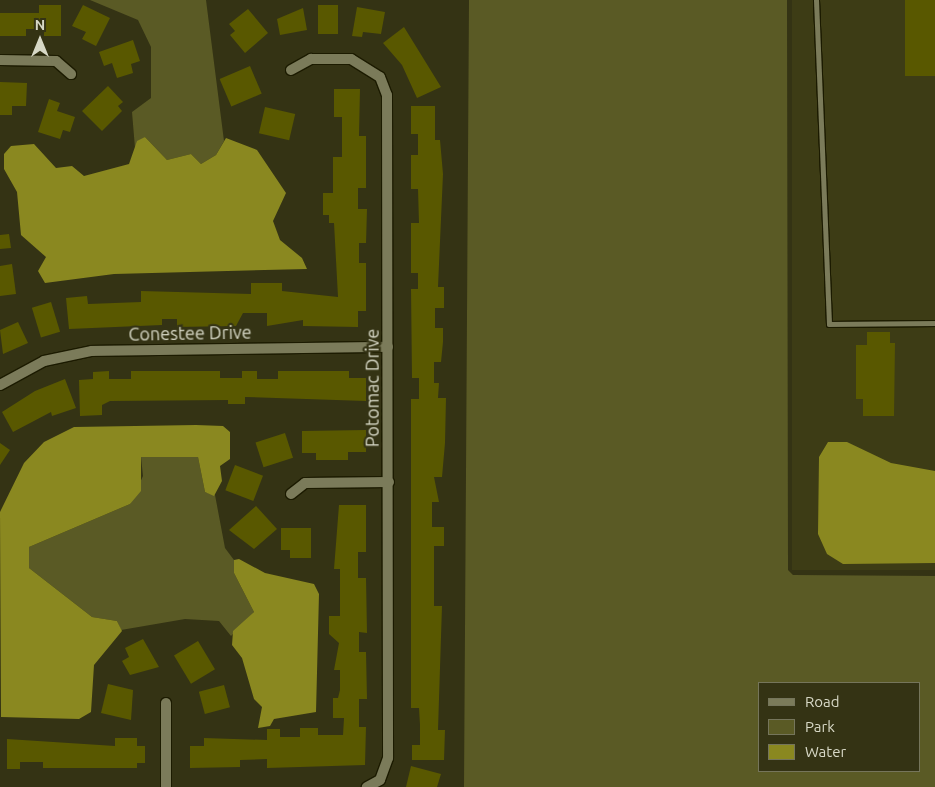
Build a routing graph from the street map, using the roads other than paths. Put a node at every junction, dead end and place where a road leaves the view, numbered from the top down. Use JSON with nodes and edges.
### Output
{"nodes":[{"id":1,"x":816,"y":0,"type":"edge"},
{"id":2,"x":0,"y":60,"type":"edge"},
{"id":3,"x":291,"y":70,"type":"dead end"},
{"id":4,"x":70,"y":74,"type":"dead end"},
{"id":5,"x":935,"y":323,"type":"edge"},
{"id":6,"x":388,"y":347,"type":"junction"},
{"id":7,"x":0,"y":385,"type":"edge"},
{"id":8,"x":389,"y":482,"type":"junction"},
{"id":9,"x":291,"y":494,"type":"dead end"},
{"id":10,"x":166,"y":703,"type":"dead end"},
{"id":11,"x":166,"y":787,"type":"edge"},
{"id":12,"x":367,"y":787,"type":"edge"}],
"edges":[{"from":1,"to":5,"type":"lane"},
{"from":2,"to":4,"type":"street"},
{"from":3,"to":6,"type":"street","name":"Potomac Drive"},
{"from":6,"to":7,"type":"street","name":"Conestee Drive"},
{"from":6,"to":8,"type":"street","name":"Potomac Drive"},
{"from":8,"to":9,"type":"street"},
{"from":8,"to":12,"type":"street","name":"Potomac Drive"},
{"from":10,"to":11,"type":"street"}]}
